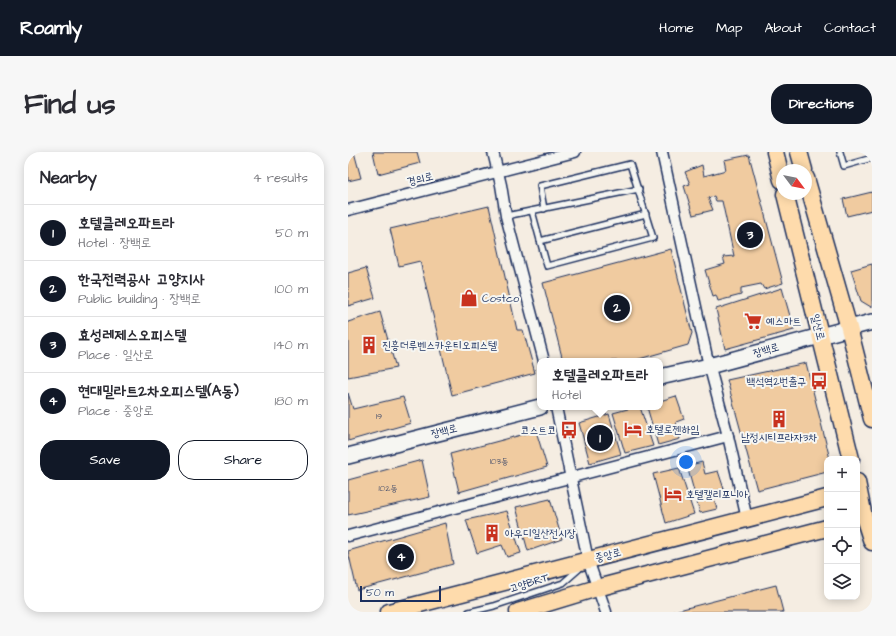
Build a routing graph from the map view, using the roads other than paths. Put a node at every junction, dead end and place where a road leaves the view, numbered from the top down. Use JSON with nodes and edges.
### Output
{"nodes":[{"id":1,"x":493,"y":152,"type":"edge"},
{"id":2,"x":575,"y":152,"type":"edge"},
{"id":3,"x":662,"y":152,"type":"edge"},
{"id":4,"x":775,"y":152,"type":"edge"},
{"id":5,"x":799,"y":152,"type":"edge"},
{"id":6,"x":840,"y":152,"type":"edge"},
{"id":7,"x":872,"y":158,"type":"edge"},
{"id":8,"x":778,"y":164,"type":"edge"},
{"id":9,"x":802,"y":164,"type":"edge"},
{"id":10,"x":498,"y":172,"type":"junction"},
{"id":11,"x":639,"y":189,"type":"junction"},
{"id":12,"x":812,"y":199,"type":"edge"},
{"id":13,"x":786,"y":200,"type":"edge"},
{"id":14,"x":544,"y":209,"type":"junction"},
{"id":15,"x":348,"y":210,"type":"edge"},
{"id":16,"x":532,"y":211,"type":"junction"},
{"id":17,"x":646,"y":214,"type":"junction"},
{"id":18,"x":506,"y":216,"type":"junction"},
{"id":19,"x":540,"y":240,"type":"junction"},
{"id":20,"x":872,"y":322,"type":"edge"},
{"id":21,"x":848,"y":328,"type":"junction"},
{"id":22,"x":820,"y":335,"type":"junction"},
{"id":23,"x":543,"y":358,"type":"edge"},
{"id":24,"x":709,"y":366,"type":"junction"},
{"id":25,"x":663,"y":376,"type":"edge"},
{"id":26,"x":537,"y":408,"type":"edge"},
{"id":27,"x":557,"y":410,"type":"edge"},
{"id":28,"x":872,"y":419,"type":"edge"},
{"id":29,"x":728,"y":436,"type":"junction"},
{"id":30,"x":348,"y":456,"type":"edge"},
{"id":31,"x":850,"y":456,"type":"edge"},
{"id":32,"x":570,"y":478,"type":"junction"},
{"id":33,"x":861,"y":487,"type":"edge"},
{"id":34,"x":824,"y":499,"type":"edge"},
{"id":35,"x":747,"y":518,"type":"junction"},
{"id":36,"x":864,"y":518,"type":"edge"},
{"id":37,"x":824,"y":529,"type":"edge"},
{"id":38,"x":348,"y":536,"type":"edge"},
{"id":39,"x":872,"y":542,"type":"edge"},
{"id":40,"x":588,"y":560,"type":"junction"},
{"id":41,"x":597,"y":588,"type":"junction"},
{"id":42,"x":389,"y":612,"type":"edge"},
{"id":43,"x":469,"y":612,"type":"edge"},
{"id":44,"x":518,"y":612,"type":"edge"},
{"id":45,"x":606,"y":612,"type":"edge"}],
"edges":[{"from":1,"to":10,"type":"street"},
{"from":2,"to":10,"type":"street"},
{"from":3,"to":24,"type":"street"},
{"from":4,"to":8,"type":"main road"},
{"from":5,"to":9,"type":"main road"},
{"from":6,"to":7,"type":"lane"},
{"from":10,"to":15,"type":"street","name":"경의로"},
{"from":10,"to":18,"type":"street"},
{"from":11,"to":14,"type":"lane"},
{"from":11,"to":14,"type":"lane"},
{"from":11,"to":17,"type":"lane"},
{"from":12,"to":21,"type":"main road"},
{"from":13,"to":22,"type":"main road","name":"일산로"},
{"from":14,"to":16,"type":"lane"},
{"from":16,"to":18,"type":"lane"},
{"from":16,"to":19,"type":"lane"},
{"from":17,"to":19,"type":"lane"},
{"from":17,"to":19,"type":"lane"},
{"from":18,"to":23,"type":"street"},
{"from":20,"to":21,"type":"street","name":"장백로"},
{"from":21,"to":22,"type":"street","name":"장백로"},
{"from":21,"to":28,"type":"main road"},
{"from":22,"to":24,"type":"street","name":"장백로"},
{"from":22,"to":31,"type":"main road","name":"일산로"},
{"from":24,"to":25,"type":"street","name":"장백로"},
{"from":24,"to":29,"type":"street"},
{"from":26,"to":30,"type":"street","name":"장백로"},
{"from":27,"to":32,"type":"street"},
{"from":29,"to":32,"type":"street"},
{"from":29,"to":35,"type":"street"},
{"from":32,"to":38,"type":"street"},
{"from":32,"to":40,"type":"street"},
{"from":33,"to":36,"type":"main road"},
{"from":34,"to":35,"type":"main road","name":"중앙로"},
{"from":35,"to":40,"type":"main road","name":"중앙로"},
{"from":36,"to":39,"type":"main road"},
{"from":37,"to":41,"type":"main road"},
{"from":40,"to":41,"type":"street"},
{"from":40,"to":42,"type":"main road","name":"중앙로"},
{"from":40,"to":43,"type":"lane","name":"고양BRT"},
{"from":41,"to":44,"type":"main road"},
{"from":41,"to":45,"type":"street"}]}
